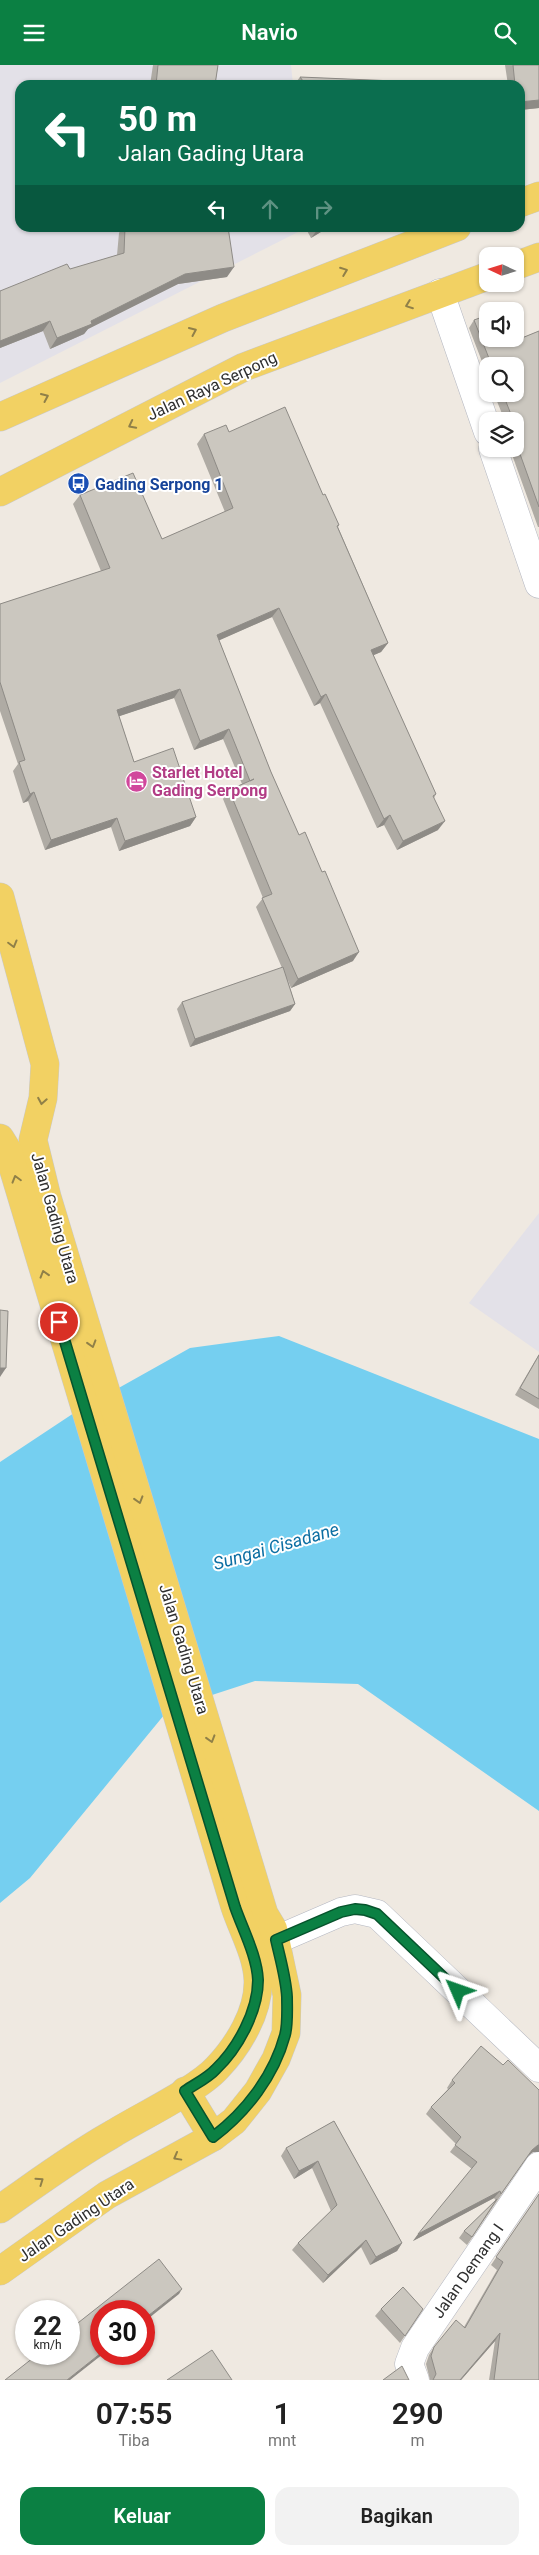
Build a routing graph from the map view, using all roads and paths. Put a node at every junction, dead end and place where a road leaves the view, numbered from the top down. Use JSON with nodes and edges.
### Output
{"nodes":[{"id":1,"x":539,"y":196,"type":"edge"},
{"id":2,"x":525,"y":201,"type":"edge"},
{"id":3,"x":444,"y":232,"type":"edge"},
{"id":4,"x":539,"y":257,"type":"edge"},
{"id":5,"x":524,"y":263,"type":"edge"},
{"id":6,"x":479,"y":279,"type":"edge"},
{"id":7,"x":440,"y":293,"type":"junction"},
{"id":8,"x":481,"y":412,"type":"edge"},
{"id":9,"x":0,"y":417,"type":"edge"},
{"id":10,"x":496,"y":457,"type":"edge"},
{"id":11,"x":0,"y":492,"type":"edge"},
{"id":12,"x":539,"y":584,"type":"edge"},
{"id":13,"x":0,"y":897,"type":"edge"},
{"id":14,"x":0,"y":1138,"type":"edge"},
{"id":15,"x":36,"y":1203,"type":"junction"},
{"id":16,"x":276,"y":1940,"type":"junction"},
{"id":17,"x":539,"y":2068,"type":"edge"},
{"id":18,"x":185,"y":2091,"type":"junction"},
{"id":19,"x":213,"y":2137,"type":"junction"},
{"id":20,"x":539,"y":2166,"type":"edge"},
{"id":21,"x":0,"y":2209,"type":"edge"},
{"id":22,"x":0,"y":2271,"type":"edge"},
{"id":23,"x":414,"y":2380,"type":"edge"}],
"edges":[{"from":1,"to":2,"type":"main road"},
{"from":9,"to":3,"type":"main road","one_way":true},
{"from":4,"to":5,"type":"main road"},
{"from":6,"to":7,"type":"main road","name":"Jalan Raya Serpong"},
{"from":7,"to":8,"type":"street"},
{"from":7,"to":11,"type":"main road","name":"Jalan Raya Serpong","one_way":true},
{"from":10,"to":12,"type":"street"},
{"from":13,"to":15,"type":"main road","name":"Jalan Gading Utara","one_way":true},
{"from":15,"to":14,"type":"main road","name":"Jalan Gading Utara","one_way":true},
{"from":15,"to":16,"type":"main road","name":"Jalan Gading Utara","one_way":true},
{"from":18,"to":15,"type":"main road","name":"Jalan Gading Utara","one_way":true},
{"from":16,"to":17,"type":"street"},
{"from":16,"to":19,"type":"main road","name":"Jalan Gading Utara"},
{"from":18,"to":19,"type":"main road"},
{"from":21,"to":18,"type":"main road","name":"Jalan Gading Utara","one_way":true},
{"from":19,"to":22,"type":"main road","name":"Jalan Gading Utara","one_way":true},
{"from":20,"to":23,"type":"street","name":"Jalan Demang I"}]}
